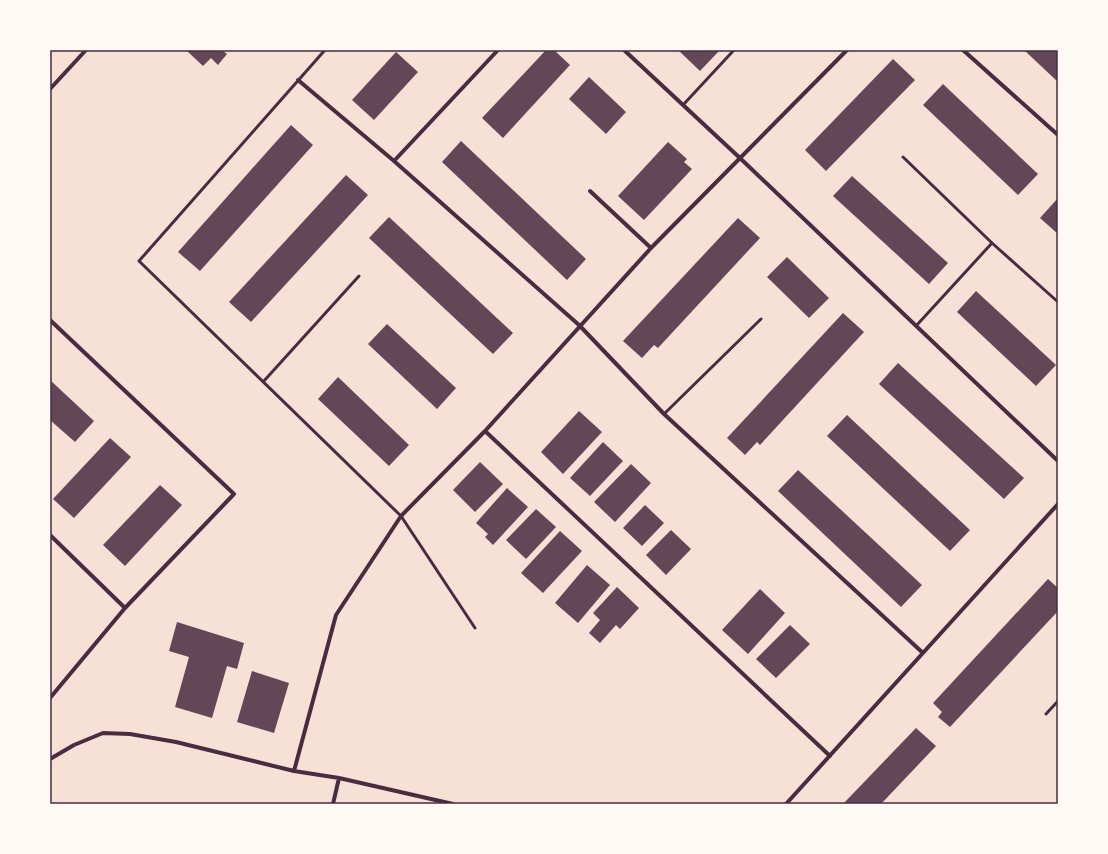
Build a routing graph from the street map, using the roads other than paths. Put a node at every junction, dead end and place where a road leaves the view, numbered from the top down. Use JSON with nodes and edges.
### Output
{"nodes":[{"id":1,"x":86,"y":50,"type":"edge"},
{"id":2,"x":325,"y":50,"type":"edge"},
{"id":3,"x":498,"y":50,"type":"edge"},
{"id":4,"x":624,"y":50,"type":"edge"},
{"id":5,"x":734,"y":50,"type":"edge"},
{"id":6,"x":847,"y":50,"type":"edge"},
{"id":7,"x":963,"y":50,"type":"edge"},
{"id":8,"x":298,"y":80,"type":"junction"},
{"id":9,"x":50,"y":89,"type":"edge"},
{"id":10,"x":682,"y":105,"type":"junction"},
{"id":11,"x":1058,"y":135,"type":"edge"},
{"id":12,"x":903,"y":157,"type":"dead end"},
{"id":13,"x":741,"y":159,"type":"junction"},
{"id":14,"x":394,"y":160,"type":"junction"},
{"id":15,"x":590,"y":191,"type":"dead end"},
{"id":16,"x":992,"y":243,"type":"junction"},
{"id":17,"x":651,"y":248,"type":"junction"},
{"id":18,"x":359,"y":276,"type":"dead end"},
{"id":19,"x":1058,"y":302,"type":"edge"},
{"id":20,"x":761,"y":319,"type":"dead end"},
{"id":21,"x":50,"y":320,"type":"edge"},
{"id":22,"x":579,"y":325,"type":"junction"},
{"id":23,"x":916,"y":326,"type":"junction"},
{"id":24,"x":263,"y":382,"type":"junction"},
{"id":25,"x":664,"y":414,"type":"junction"},
{"id":26,"x":485,"y":431,"type":"junction"},
{"id":27,"x":1058,"y":461,"type":"edge"},
{"id":28,"x":1058,"y":504,"type":"edge"},
{"id":29,"x":401,"y":516,"type":"junction"},
{"id":30,"x":50,"y":535,"type":"edge"},
{"id":31,"x":125,"y":608,"type":"junction"},
{"id":32,"x":476,"y":628,"type":"dead end"},
{"id":33,"x":923,"y":654,"type":"junction"},
{"id":34,"x":50,"y":698,"type":"edge"},
{"id":35,"x":1058,"y":701,"type":"edge"},
{"id":36,"x":1046,"y":714,"type":"dead end"},
{"id":37,"x":830,"y":756,"type":"junction"},
{"id":38,"x":51,"y":757,"type":"edge"},
{"id":39,"x":294,"y":771,"type":"junction"},
{"id":40,"x":339,"y":778,"type":"junction"},
{"id":41,"x":332,"y":804,"type":"edge"},
{"id":42,"x":453,"y":804,"type":"edge"},
{"id":43,"x":786,"y":804,"type":"edge"}],
"edges":[{"from":1,"to":9,"type":"street"},
{"from":2,"to":8,"type":"lane"},
{"from":3,"to":14,"type":"street"},
{"from":4,"to":10,"type":"street"},
{"from":5,"to":10,"type":"lane"},
{"from":6,"to":13,"type":"street"},
{"from":7,"to":11,"type":"street"},
{"from":8,"to":14,"type":"street"},
{"from":8,"to":24,"type":"lane"},
{"from":10,"to":13,"type":"street"},
{"from":12,"to":16,"type":"lane"},
{"from":13,"to":17,"type":"street"},
{"from":13,"to":23,"type":"street"},
{"from":14,"to":22,"type":"street"},
{"from":15,"to":17,"type":"street"},
{"from":16,"to":19,"type":"lane"},
{"from":16,"to":23,"type":"lane"},
{"from":17,"to":22,"type":"street"},
{"from":18,"to":24,"type":"lane"},
{"from":20,"to":25,"type":"lane"},
{"from":21,"to":31,"type":"street"},
{"from":22,"to":25,"type":"street"},
{"from":22,"to":26,"type":"street"},
{"from":23,"to":27,"type":"street"},
{"from":24,"to":29,"type":"lane"},
{"from":25,"to":33,"type":"street"},
{"from":26,"to":29,"type":"street"},
{"from":26,"to":37,"type":"street"},
{"from":28,"to":33,"type":"street"},
{"from":29,"to":32,"type":"lane"},
{"from":29,"to":39,"type":"street"},
{"from":30,"to":31,"type":"street"},
{"from":31,"to":34,"type":"street"},
{"from":33,"to":37,"type":"street"},
{"from":35,"to":36,"type":"lane"},
{"from":37,"to":43,"type":"street"},
{"from":38,"to":39,"type":"street"},
{"from":39,"to":40,"type":"street"},
{"from":40,"to":41,"type":"street"},
{"from":40,"to":42,"type":"street"}]}
